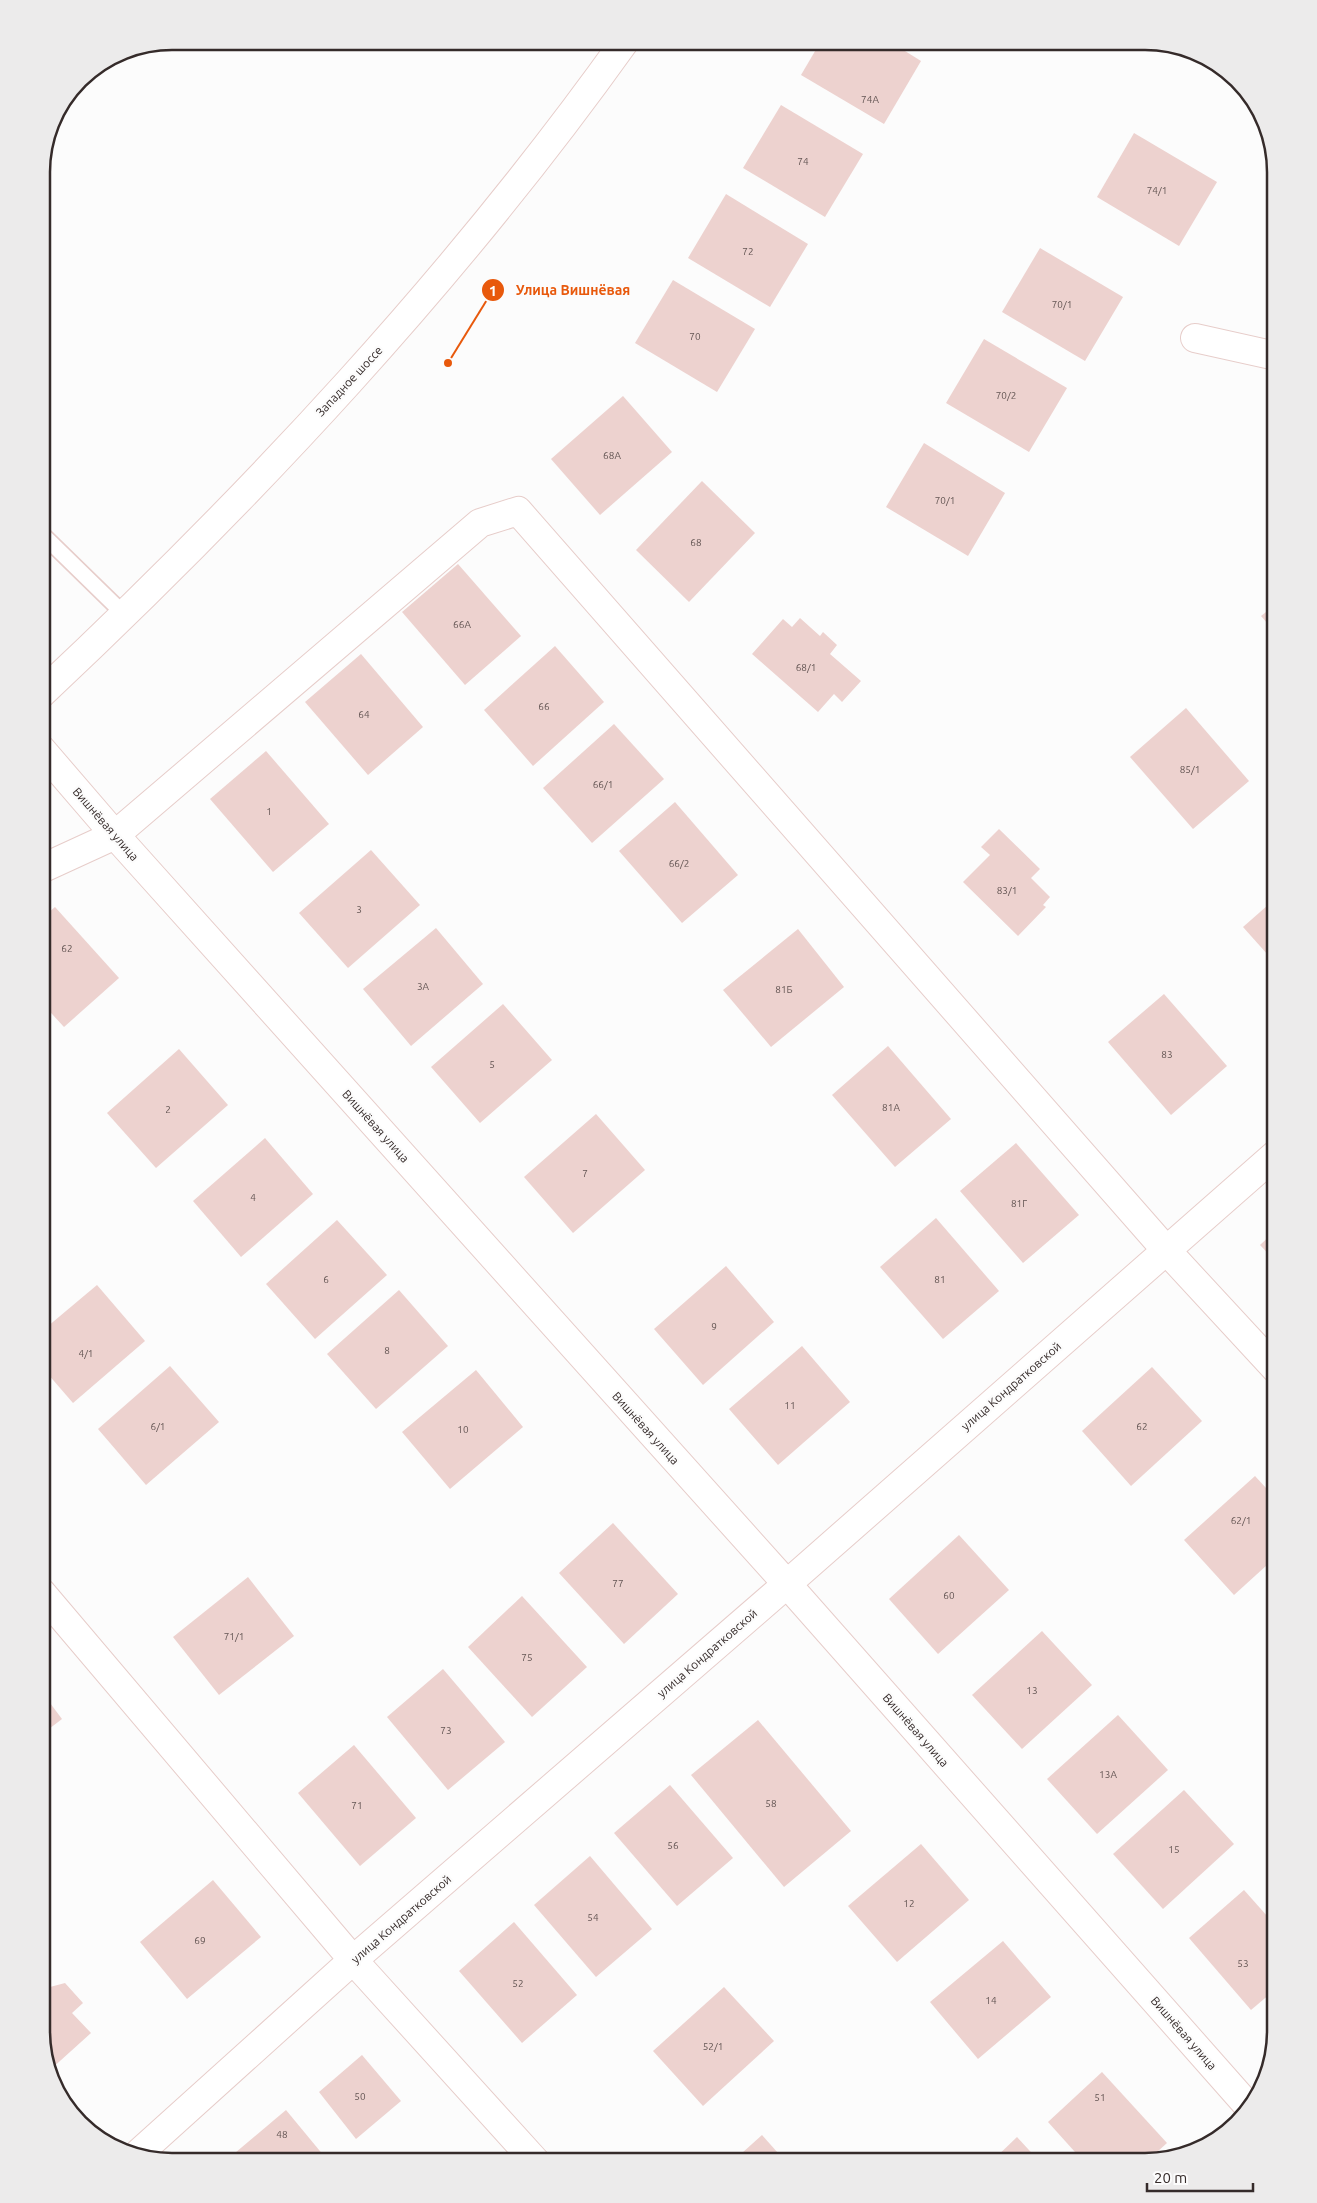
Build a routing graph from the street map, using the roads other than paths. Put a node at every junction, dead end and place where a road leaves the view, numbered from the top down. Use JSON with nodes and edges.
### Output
{"nodes":[{"id":1,"x":619,"y":50,"type":"edge"},
{"id":2,"x":1195,"y":338,"type":"dead end"},
{"id":3,"x":1267,"y":354,"type":"edge"},
{"id":4,"x":50,"y":541,"type":"edge"},
{"id":5,"x":125,"y":615,"type":"junction"},
{"id":6,"x":50,"y":686,"type":"edge"},
{"id":7,"x":50,"y":759,"type":"edge"},
{"id":8,"x":115,"y":835,"type":"junction"},
{"id":9,"x":50,"y":865,"type":"edge"},
{"id":10,"x":1267,"y":1162,"type":"edge"},
{"id":11,"x":1166,"y":1250,"type":"junction"},
{"id":12,"x":1267,"y":1359,"type":"edge"},
{"id":13,"x":787,"y":1584,"type":"junction"},
{"id":14,"x":50,"y":1603,"type":"edge"},
{"id":15,"x":353,"y":1960,"type":"junction"},
{"id":16,"x":1244,"y":2102,"type":"edge"},
{"id":17,"x":143,"y":2150,"type":"edge"},
{"id":18,"x":528,"y":2153,"type":"edge"}],
"edges":[{"from":1,"to":5,"type":"street","name":"Западное шоссе"},
{"from":2,"to":3,"type":"street"},
{"from":4,"to":5,"type":"lane"},
{"from":5,"to":6,"type":"street","name":"Западное шоссе"},
{"from":7,"to":8,"type":"street","name":"Вишнёвая улица"},
{"from":8,"to":9,"type":"street"},
{"from":8,"to":11,"type":"street"},
{"from":8,"to":13,"type":"street","name":"Вишнёвая улица"},
{"from":10,"to":11,"type":"street","name":"улица Кондратковской"},
{"from":11,"to":12,"type":"street"},
{"from":11,"to":13,"type":"street","name":"улица Кондратковской"},
{"from":13,"to":15,"type":"street","name":"улица Кондратковской"},
{"from":13,"to":16,"type":"street","name":"Вишнёвая улица"},
{"from":14,"to":15,"type":"street"},
{"from":15,"to":17,"type":"street","name":"улица Кондратковской"},
{"from":15,"to":18,"type":"street"}]}
